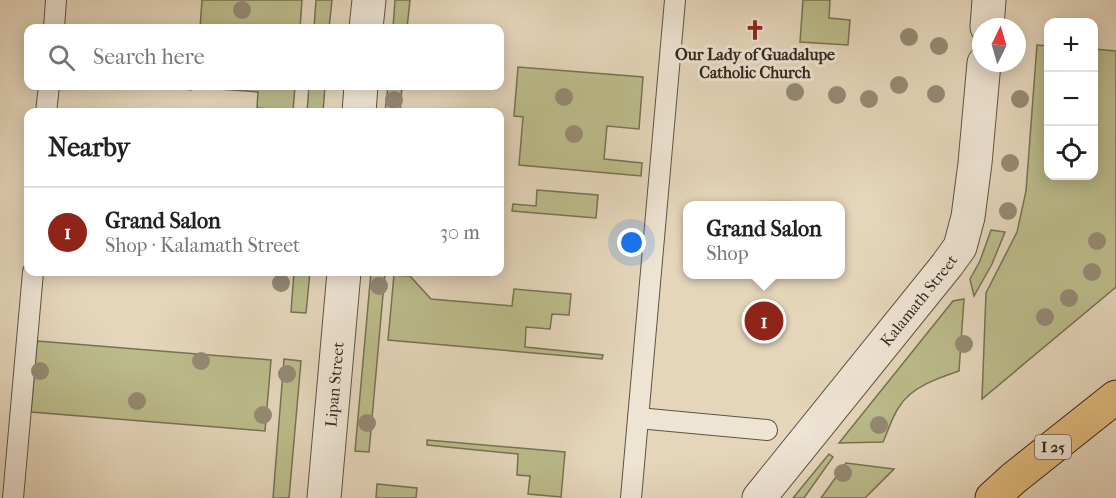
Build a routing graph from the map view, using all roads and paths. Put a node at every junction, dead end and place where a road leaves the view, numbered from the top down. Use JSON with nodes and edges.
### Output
{"nodes":[{"id":1,"x":56,"y":0,"type":"edge"},
{"id":2,"x":369,"y":0,"type":"edge"},
{"id":3,"x":675,"y":0,"type":"edge"},
{"id":4,"x":989,"y":0,"type":"edge"},
{"id":5,"x":988,"y":18,"type":"edge"},
{"id":6,"x":54,"y":24,"type":"edge"},
{"id":7,"x":366,"y":24,"type":"edge"},
{"id":8,"x":983,"y":72,"type":"edge"},
{"id":9,"x":49,"y":90,"type":"edge"},
{"id":10,"x":361,"y":90,"type":"edge"},
{"id":11,"x":46,"y":108,"type":"edge"},
{"id":12,"x":359,"y":108,"type":"edge"},
{"id":13,"x":33,"y":276,"type":"edge"},
{"id":14,"x":344,"y":276,"type":"edge"},
{"id":15,"x":1116,"y":397,"type":"edge"},
{"id":16,"x":638,"y":418,"type":"junction"},
{"id":17,"x":767,"y":430,"type":"dead end"},
{"id":18,"x":13,"y":498,"type":"edge"},
{"id":19,"x":324,"y":498,"type":"edge"},
{"id":20,"x":631,"y":498,"type":"edge"},
{"id":21,"x":759,"y":498,"type":"edge"},
{"id":22,"x":992,"y":498,"type":"edge"}],
"edges":[{"from":1,"to":6,"type":"lane"},
{"from":2,"to":7,"type":"street"},
{"from":3,"to":16,"type":"lane"},
{"from":4,"to":5,"type":"street"},
{"from":8,"to":21,"type":"street","name":"Kalamath Street"},
{"from":9,"to":11,"type":"lane"},
{"from":10,"to":12,"type":"street"},
{"from":13,"to":18,"type":"lane"},
{"from":14,"to":19,"type":"street","name":"Lipan Street"},
{"from":15,"to":22,"type":"highway","number":"I 25"},
{"from":16,"to":17,"type":"lane"},
{"from":16,"to":20,"type":"lane"}]}
